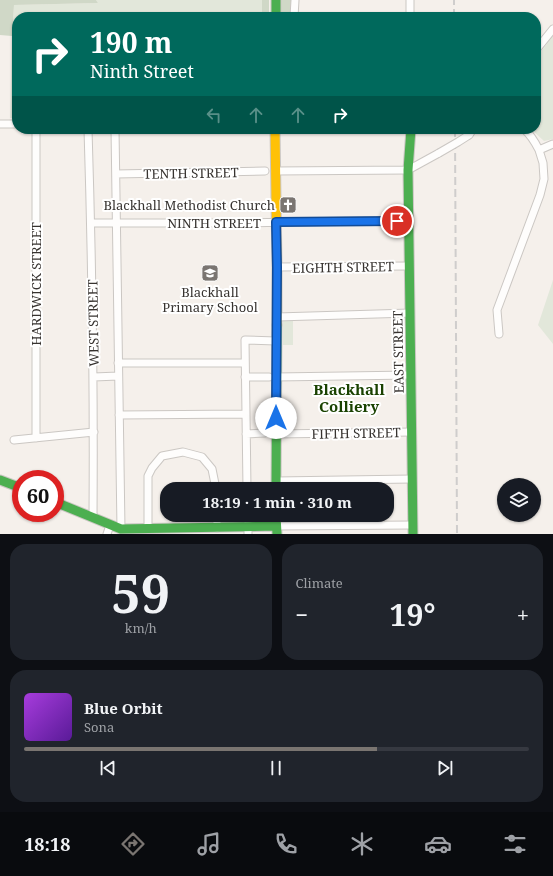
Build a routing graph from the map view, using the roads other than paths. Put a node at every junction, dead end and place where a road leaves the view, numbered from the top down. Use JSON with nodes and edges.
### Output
{"nodes":[{"id":1,"x":276,"y":0,"type":"edge"},
{"id":2,"x":295,"y":0,"type":"edge"},
{"id":3,"x":410,"y":0,"type":"edge"},
{"id":4,"x":276,"y":12,"type":"edge"},
{"id":5,"x":294,"y":12,"type":"edge"},
{"id":6,"x":410,"y":12,"type":"edge"},
{"id":7,"x":553,"y":29,"type":"edge"},
{"id":8,"x":541,"y":44,"type":"edge"},
{"id":9,"x":0,"y":124,"type":"edge"},
{"id":10,"x":12,"y":124,"type":"edge"},
{"id":11,"x":36,"y":134,"type":"edge"},
{"id":12,"x":88,"y":134,"type":"edge"},
{"id":13,"x":115,"y":134,"type":"edge"},
{"id":14,"x":274,"y":134,"type":"edge"},
{"id":15,"x":411,"y":134,"type":"edge"},
{"id":16,"x":468,"y":134,"type":"edge"},
{"id":17,"x":530,"y":134,"type":"edge"},
{"id":18,"x":553,"y":144,"type":"edge"},
{"id":19,"x":539,"y":150,"type":"junction"},
{"id":20,"x":408,"y":170,"type":"junction"},
{"id":21,"x":270,"y":171,"type":"junction"},
{"id":22,"x":116,"y":174,"type":"junction"},
{"id":23,"x":408,"y":220,"type":"junction"},
{"id":24,"x":91,"y":222,"type":"junction"},
{"id":25,"x":276,"y":222,"type":"junction"},
{"id":26,"x":117,"y":223,"type":"junction"},
{"id":27,"x":409,"y":266,"type":"junction"},
{"id":28,"x":277,"y":267,"type":"junction"},
{"id":29,"x":410,"y":313,"type":"junction"},
{"id":30,"x":276,"y":316,"type":"junction"},
{"id":31,"x":499,"y":334,"type":"dead end"},
{"id":32,"x":276,"y":341,"type":"junction"},
{"id":33,"x":118,"y":363,"type":"junction"},
{"id":34,"x":245,"y":364,"type":"junction"},
{"id":35,"x":411,"y":375,"type":"junction"},
{"id":36,"x":118,"y":376,"type":"junction"},
{"id":37,"x":94,"y":377,"type":"junction"},
{"id":38,"x":245,"y":377,"type":"junction"},
{"id":39,"x":272,"y":377,"type":"junction"},
{"id":40,"x":246,"y":414,"type":"junction"},
{"id":41,"x":119,"y":415,"type":"junction"},
{"id":42,"x":94,"y":432,"type":"junction"},
{"id":43,"x":412,"y":432,"type":"junction"},
{"id":44,"x":265,"y":433,"type":"dead end"},
{"id":45,"x":246,"y":434,"type":"junction"},
{"id":46,"x":276,"y":434,"type":"junction"},
{"id":47,"x":36,"y":438,"type":"junction"},
{"id":48,"x":14,"y":440,"type":"dead end"},
{"id":49,"x":412,"y":479,"type":"junction"},
{"id":50,"x":0,"y":480,"type":"edge"},
{"id":51,"x":215,"y":482,"type":"edge"},
{"id":52,"x":247,"y":482,"type":"edge"},
{"id":53,"x":276,"y":482,"type":"edge"},
{"id":54,"x":344,"y":482,"type":"edge"},
{"id":55,"x":12,"y":485,"type":"edge"},
{"id":56,"x":64,"y":506,"type":"edge"},
{"id":57,"x":93,"y":518,"type":"junction"},
{"id":58,"x":217,"y":522,"type":"edge"},
{"id":59,"x":110,"y":525,"type":"junction"},
{"id":60,"x":148,"y":528,"type":"junction"},
{"id":61,"x":217,"y":528,"type":"junction"},
{"id":62,"x":121,"y":529,"type":"junction"},
{"id":63,"x":413,"y":529,"type":"edge"},
{"id":64,"x":276,"y":530,"type":"edge"},
{"id":65,"x":248,"y":531,"type":"edge"},
{"id":66,"x":107,"y":534,"type":"edge"}],
"edges":[{"from":1,"to":4,"type":"street"},
{"from":2,"to":5,"type":"street"},
{"from":3,"to":6,"type":"street"},
{"from":7,"to":8,"type":"street"},
{"from":9,"to":10,"type":"street"},
{"from":11,"to":47,"type":"street","name":"HARDWICK STREET"},
{"from":12,"to":24,"type":"street","name":"WEST STREET"},
{"from":13,"to":22,"type":"street"},
{"from":14,"to":21,"type":"street"},
{"from":15,"to":20,"type":"street","name":"EAST STREET"},
{"from":16,"to":20,"type":"street","bridge":true},
{"from":17,"to":19,"type":"street"},
{"from":18,"to":19,"type":"street"},
{"from":19,"to":31,"type":"street"},
{"from":20,"to":21,"type":"street","name":"TENTH STREET"},
{"from":20,"to":23,"type":"street","name":"EAST STREET"},
{"from":21,"to":22,"type":"street","name":"TENTH STREET"},
{"from":21,"to":25,"type":"street"},
{"from":22,"to":26,"type":"street"},
{"from":23,"to":25,"type":"street","name":"NINTH STREET"},
{"from":23,"to":27,"type":"street","name":"EAST STREET"},
{"from":24,"to":26,"type":"street","name":"NINTH STREET"},
{"from":24,"to":37,"type":"street","name":"WEST STREET"},
{"from":25,"to":26,"type":"street","name":"NINTH STREET"},
{"from":25,"to":28,"type":"street"},
{"from":26,"to":33,"type":"street"},
{"from":27,"to":28,"type":"street","name":"EIGHTH STREET"},
{"from":27,"to":29,"type":"street","name":"EAST STREET"},
{"from":28,"to":30,"type":"street"},
{"from":29,"to":30,"type":"street"},
{"from":29,"to":35,"type":"street","name":"EAST STREET"},
{"from":30,"to":32,"type":"street"},
{"from":32,"to":34,"type":"street"},
{"from":32,"to":39,"type":"street"},
{"from":33,"to":34,"type":"street"},
{"from":33,"to":36,"type":"street"},
{"from":34,"to":38,"type":"street"},
{"from":35,"to":39,"type":"street"},
{"from":35,"to":43,"type":"street","name":"EAST STREET"},
{"from":36,"to":37,"type":"street"},
{"from":36,"to":41,"type":"street"},
{"from":37,"to":42,"type":"street","name":"WEST STREET"},
{"from":38,"to":39,"type":"street"},
{"from":38,"to":40,"type":"street"},
{"from":39,"to":46,"type":"street"},
{"from":40,"to":41,"type":"street"},
{"from":40,"to":45,"type":"street"},
{"from":41,"to":62,"type":"street"},
{"from":42,"to":47,"type":"street"},
{"from":42,"to":57,"type":"street","name":"WEST STREET"},
{"from":43,"to":46,"type":"street","name":"FIFTH STREET"},
{"from":43,"to":49,"type":"street","name":"EAST STREET"},
{"from":44,"to":45,"type":"street"},
{"from":45,"to":52,"type":"street"},
{"from":46,"to":53,"type":"street"},
{"from":47,"to":48,"type":"street"},
{"from":49,"to":54,"type":"street"},
{"from":49,"to":63,"type":"street","name":"EAST STREET"},
{"from":50,"to":55,"type":"street"},
{"from":51,"to":60,"type":"street"},
{"from":56,"to":57,"type":"street"},
{"from":57,"to":59,"type":"street"},
{"from":58,"to":61,"type":"street"},
{"from":59,"to":62,"type":"street"},
{"from":59,"to":66,"type":"street"},
{"from":60,"to":61,"type":"street"},
{"from":60,"to":62,"type":"street"},
{"from":61,"to":65,"type":"street"},
{"from":63,"to":64,"type":"street"},
{"from":64,"to":65,"type":"street"}]}
